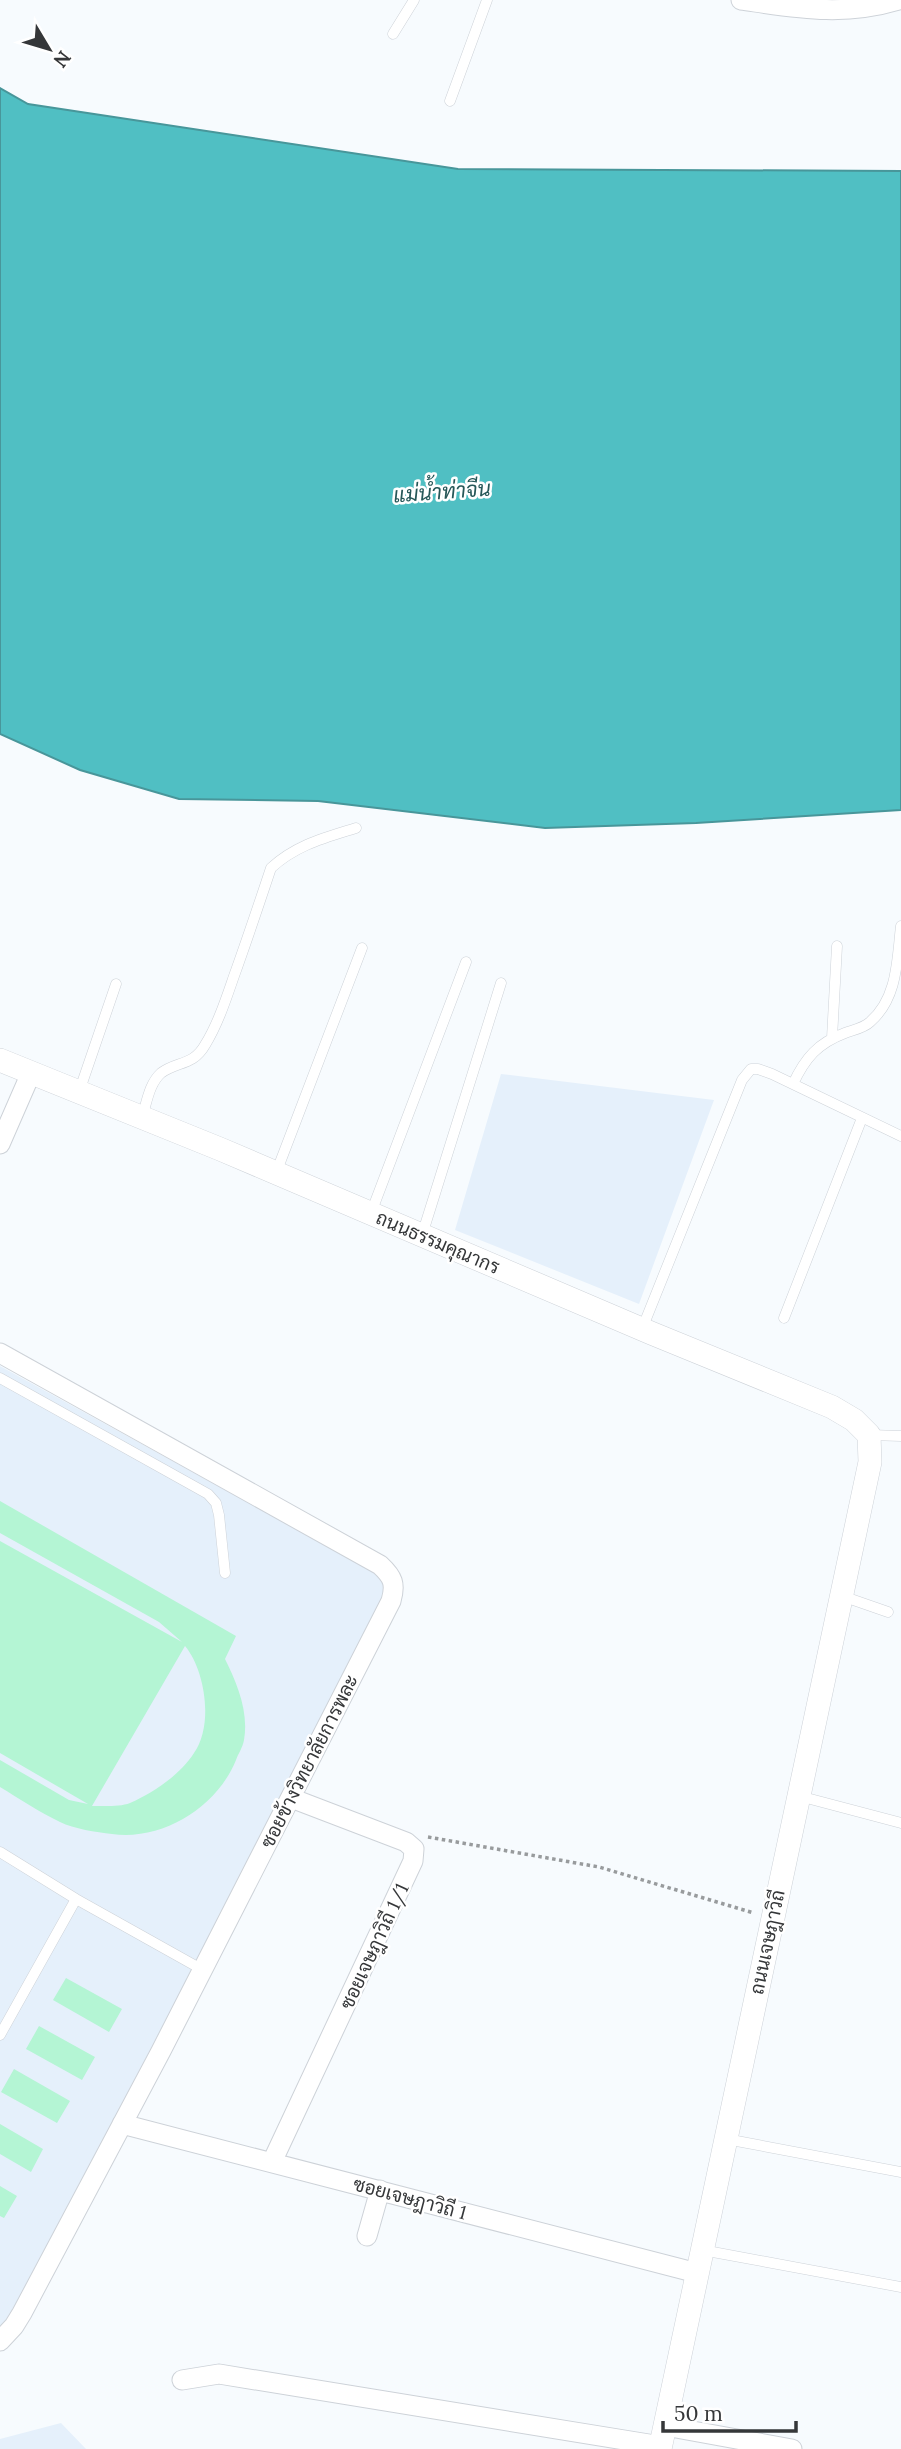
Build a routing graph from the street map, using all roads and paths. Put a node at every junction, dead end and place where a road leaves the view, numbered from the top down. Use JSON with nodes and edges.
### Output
{"nodes":[{"id":1,"x":414,"y":0,"type":"edge"},
{"id":2,"x":487,"y":0,"type":"edge"},
{"id":3,"x":741,"y":0,"type":"edge"},
{"id":4,"x":899,"y":0,"type":"edge"},
{"id":5,"x":393,"y":34,"type":"dead end"},
{"id":6,"x":450,"y":101,"type":"dead end"},
{"id":7,"x":356,"y":828,"type":"dead end"},
{"id":8,"x":901,"y":926,"type":"edge"},
{"id":9,"x":837,"y":946,"type":"dead end"},
{"id":10,"x":362,"y":948,"type":"dead end"},
{"id":11,"x":466,"y":962,"type":"dead end"},
{"id":12,"x":501,"y":983,"type":"dead end"},
{"id":13,"x":116,"y":984,"type":"dead end"},
{"id":14,"x":832,"y":1038,"type":"junction"},
{"id":15,"x":0,"y":1060,"type":"edge"},
{"id":16,"x":31,"y":1073,"type":"junction"},
{"id":17,"x":793,"y":1084,"type":"junction"},
{"id":18,"x":79,"y":1093,"type":"junction"},
{"id":19,"x":142,"y":1118,"type":"junction"},
{"id":20,"x":862,"y":1118,"type":"junction"},
{"id":21,"x":901,"y":1136,"type":"edge"},
{"id":22,"x":0,"y":1144,"type":"edge"},
{"id":23,"x":276,"y":1172,"type":"junction"},
{"id":24,"x":371,"y":1213,"type":"junction"},
{"id":25,"x":422,"y":1235,"type":"junction"},
{"id":26,"x":784,"y":1318,"type":"dead end"},
{"id":27,"x":642,"y":1329,"type":"junction"},
{"id":28,"x":0,"y":1353,"type":"edge"},
{"id":29,"x":0,"y":1378,"type":"edge"},
{"id":30,"x":869,"y":1435,"type":"junction"},
{"id":31,"x":901,"y":1436,"type":"edge"},
{"id":32,"x":225,"y":1573,"type":"dead end"},
{"id":33,"x":841,"y":1595,"type":"junction"},
{"id":34,"x":888,"y":1612,"type":"dead end"},
{"id":35,"x":798,"y":1796,"type":"junction"},
{"id":36,"x":291,"y":1798,"type":"junction"},
{"id":37,"x":901,"y":1824,"type":"edge"},
{"id":38,"x":406,"y":1842,"type":"junction"},
{"id":39,"x":0,"y":1852,"type":"edge"},
{"id":40,"x":76,"y":1899,"type":"junction"},
{"id":41,"x":772,"y":1919,"type":"junction"},
{"id":42,"x":203,"y":1970,"type":"junction"},
{"id":43,"x":0,"y":2035,"type":"edge"},
{"id":44,"x":122,"y":2124,"type":"junction"},
{"id":45,"x":725,"y":2139,"type":"junction"},
{"id":46,"x":272,"y":2162,"type":"junction"},
{"id":47,"x":901,"y":2172,"type":"edge"},
{"id":48,"x":380,"y":2190,"type":"junction"},
{"id":49,"x":368,"y":2236,"type":"dead end"},
{"id":50,"x":699,"y":2261,"type":"junction"},
{"id":51,"x":901,"y":2287,"type":"edge"},
{"id":52,"x":0,"y":2341,"type":"edge"},
{"id":53,"x":182,"y":2380,"type":"dead end"},
{"id":54,"x":662,"y":2440,"type":"edge"},
{"id":55,"x":792,"y":2449,"type":"edge"}],
"edges":[{"from":1,"to":5,"type":"lane"},
{"from":2,"to":6,"type":"lane"},
{"from":3,"to":4,"type":"street"},
{"from":7,"to":19,"type":"lane"},
{"from":8,"to":14,"type":"lane"},
{"from":9,"to":14,"type":"lane"},
{"from":10,"to":23,"type":"lane"},
{"from":11,"to":24,"type":"lane"},
{"from":12,"to":25,"type":"lane"},
{"from":13,"to":18,"type":"lane"},
{"from":14,"to":17,"type":"lane"},
{"from":15,"to":16,"type":"street","name":"ถนนธรรมคุณากร"},
{"from":16,"to":18,"type":"street","name":"ถนนธรรมคุณากร"},
{"from":16,"to":22,"type":"street"},
{"from":17,"to":20,"type":"lane"},
{"from":17,"to":27,"type":"lane"},
{"from":18,"to":19,"type":"street","name":"ถนนธรรมคุณากร"},
{"from":19,"to":23,"type":"street","name":"ถนนธรรมคุณากร"},
{"from":20,"to":21,"type":"lane"},
{"from":20,"to":26,"type":"lane"},
{"from":23,"to":24,"type":"street","name":"ถนนธรรมคุณากร"},
{"from":24,"to":25,"type":"street","name":"ถนนธรรมคุณากร"},
{"from":25,"to":27,"type":"street","name":"ถนนธรรมคุณากร"},
{"from":27,"to":30,"type":"street","name":"ถนนธรรมคุณากร"},
{"from":28,"to":36,"type":"street","name":"ซอยข้างวิทยาลัยการพละ"},
{"from":29,"to":32,"type":"lane"},
{"from":30,"to":31,"type":"lane"},
{"from":30,"to":33,"type":"street","name":"ถนนเจษฎาวิถี"},
{"from":33,"to":34,"type":"lane"},
{"from":33,"to":35,"type":"street","name":"ถนนเจษฎาวิถี"},
{"from":35,"to":37,"type":"lane"},
{"from":35,"to":41,"type":"street","name":"ถนนเจษฎาวิถี"},
{"from":36,"to":38,"type":"street"},
{"from":36,"to":42,"type":"street","name":"ซอยข้างวิทยาลัยการพละ"},
{"from":38,"to":41,"type":"path"},
{"from":38,"to":46,"type":"street","name":"ซอยเจษฎาวิถี 1/1"},
{"from":39,"to":40,"type":"lane"},
{"from":40,"to":42,"type":"lane"},
{"from":40,"to":43,"type":"lane"},
{"from":41,"to":45,"type":"street","name":"ถนนเจษฎาวิถี"},
{"from":42,"to":44,"type":"street","name":"ซอยข้างวิทยาลัยการพละ"},
{"from":44,"to":46,"type":"street","name":"ซอยเจษฎาวิถี 1"},
{"from":44,"to":52,"type":"street","name":"ซอยข้างวิทยาลัยการพละ"},
{"from":45,"to":47,"type":"lane"},
{"from":45,"to":50,"type":"street","name":"ถนนเจษฎาวิถี"},
{"from":46,"to":48,"type":"street","name":"ซอยเจษฎาวิถี 1"},
{"from":48,"to":49,"type":"street"},
{"from":48,"to":50,"type":"street","name":"ซอยเจษฎาวิถี 1"},
{"from":50,"to":51,"type":"lane"},
{"from":50,"to":54,"type":"street","name":"ถนนเจษฎาวิถี"},
{"from":53,"to":54,"type":"street"},
{"from":54,"to":55,"type":"street"}]}
